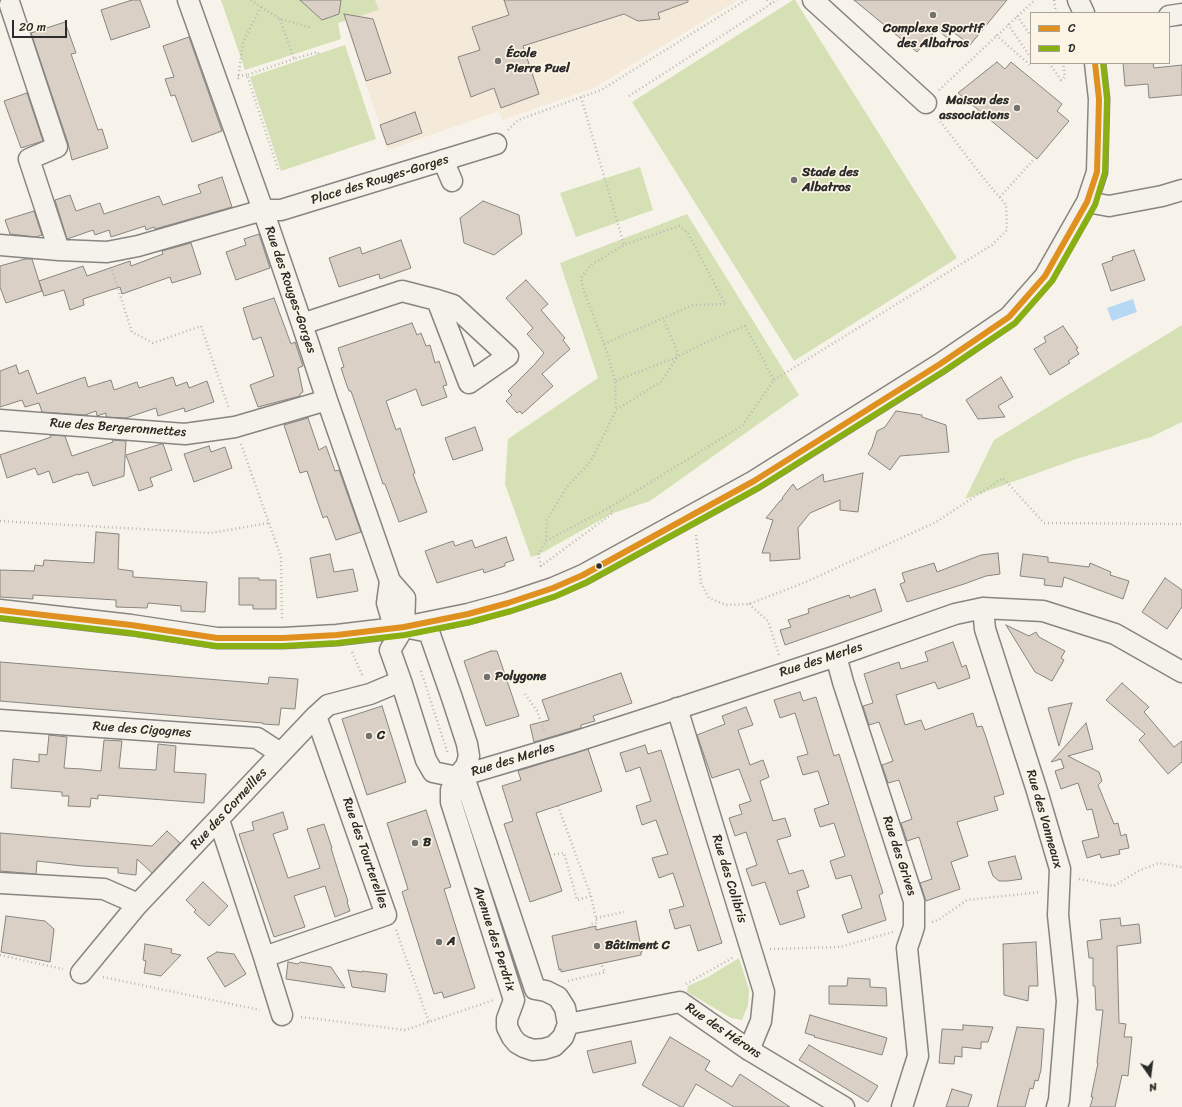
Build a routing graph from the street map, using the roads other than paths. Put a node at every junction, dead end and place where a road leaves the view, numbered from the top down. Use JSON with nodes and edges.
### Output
{"nodes":[{"id":1,"x":188,"y":0,"type":"edge"},
{"id":2,"x":813,"y":0,"type":"edge"},
{"id":3,"x":1078,"y":0,"type":"edge"},
{"id":4,"x":12,"y":4,"type":"edge"},
{"id":5,"x":1084,"y":12,"type":"edge"},
{"id":6,"x":1182,"y":14,"type":"edge"},
{"id":7,"x":1170,"y":16,"type":"edge"},
{"id":8,"x":1095,"y":64,"type":"edge"},
{"id":9,"x":926,"y":103,"type":"road end"},
{"id":10,"x":496,"y":144,"type":"road end"},
{"id":11,"x":443,"y":160,"type":"junction"},
{"id":12,"x":452,"y":181,"type":"dead end"},
{"id":13,"x":1182,"y":190,"type":"edge"},
{"id":14,"x":1087,"y":202,"type":"junction"},
{"id":15,"x":263,"y":210,"type":"junction"},
{"id":16,"x":0,"y":245,"type":"edge"},
{"id":17,"x":59,"y":250,"type":"junction"},
{"id":18,"x":437,"y":300,"type":"dead end"},
{"id":19,"x":302,"y":324,"type":"junction"},
{"id":20,"x":327,"y":400,"type":"junction"},
{"id":21,"x":0,"y":420,"type":"edge"},
{"id":22,"x":982,"y":608,"type":"junction"},
{"id":23,"x":0,"y":610,"type":"edge"},
{"id":24,"x":404,"y":627,"type":"junction"},
{"id":25,"x":836,"y":656,"type":"junction"},
{"id":26,"x":1182,"y":672,"type":"edge"},
{"id":27,"x":401,"y":681,"type":"junction"},
{"id":28,"x":677,"y":708,"type":"junction"},
{"id":29,"x":316,"y":716,"type":"junction"},
{"id":30,"x":0,"y":720,"type":"edge"},
{"id":31,"x":280,"y":753,"type":"junction"},
{"id":32,"x":457,"y":777,"type":"junction"},
{"id":33,"x":219,"y":820,"type":"junction"},
{"id":34,"x":0,"y":883,"type":"edge"},
{"id":35,"x":138,"y":904,"type":"junction"},
{"id":36,"x":264,"y":957,"type":"junction"},
{"id":37,"x":81,"y":973,"type":"dead end"},
{"id":38,"x":282,"y":1014,"type":"dead end"},
{"id":39,"x":568,"y":1024,"type":"junction"},
{"id":40,"x":748,"y":1050,"type":"junction"},
{"id":41,"x":844,"y":1107,"type":"edge"},
{"id":42,"x":902,"y":1107,"type":"edge"},
{"id":43,"x":1057,"y":1107,"type":"edge"}],
"edges":[{"from":1,"to":15,"type":"street","name":"Rue des Rouges-Gorges"},
{"from":2,"to":9,"type":"street"},
{"from":3,"to":5,"type":"street"},
{"from":4,"to":17,"type":"street"},
{"from":6,"to":7,"type":"street"},
{"from":8,"to":14,"type":"street"},
{"from":10,"to":11,"type":"street","name":"Place des Rouges-Gorges"},
{"from":11,"to":12,"type":"street"},
{"from":11,"to":15,"type":"street","name":"Place des Rouges-Gorges"},
{"from":13,"to":14,"type":"street"},
{"from":14,"to":24,"type":"street"},
{"from":15,"to":17,"type":"street"},
{"from":15,"to":19,"type":"street","name":"Rue des Rouges-Gorges"},
{"from":16,"to":17,"type":"street"},
{"from":18,"to":19,"type":"street"},
{"from":19,"to":20,"type":"street","name":"Rue des Rouges-Gorges"},
{"from":20,"to":21,"type":"street","name":"Rue des Bergeronnettes"},
{"from":20,"to":24,"type":"street","name":"Rue des Rouges-Gorges"},
{"from":22,"to":25,"type":"street","name":"Rue des Merles"},
{"from":22,"to":26,"type":"street","name":"Rue des Merles"},
{"from":22,"to":43,"type":"street","name":"Rue des Vanneaux"},
{"from":23,"to":24,"type":"street"},
{"from":24,"to":27,"type":"street"},
{"from":24,"to":32,"type":"street","name":"Avenue des Perdrix"},
{"from":25,"to":28,"type":"street","name":"Rue des Merles"},
{"from":25,"to":42,"type":"street","name":"Rue des Grives"},
{"from":27,"to":29,"type":"street","name":"Rue des Corneilles"},
{"from":27,"to":32,"type":"street"},
{"from":28,"to":32,"type":"street","name":"Rue des Merles"},
{"from":28,"to":40,"type":"street","name":"Rue des Colibris"},
{"from":29,"to":31,"type":"street","name":"Rue des Corneilles"},
{"from":29,"to":36,"type":"street","name":"Rue des Tourterelles"},
{"from":30,"to":31,"type":"street","name":"Rue des Cigognes"},
{"from":31,"to":33,"type":"street","name":"Rue des Corneilles"},
{"from":32,"to":39,"type":"street","name":"Avenue des Perdrix"},
{"from":32,"to":39,"type":"street","name":"Avenue des Perdrix"},
{"from":33,"to":35,"type":"street","name":"Rue des Corneilles"},
{"from":33,"to":36,"type":"street"},
{"from":34,"to":35,"type":"street"},
{"from":35,"to":37,"type":"street","name":"Rue des Corneilles"},
{"from":36,"to":38,"type":"street"},
{"from":39,"to":40,"type":"street","name":"Rue des Hérons"},
{"from":40,"to":41,"type":"street","name":"Rue des Hérons"}]}
